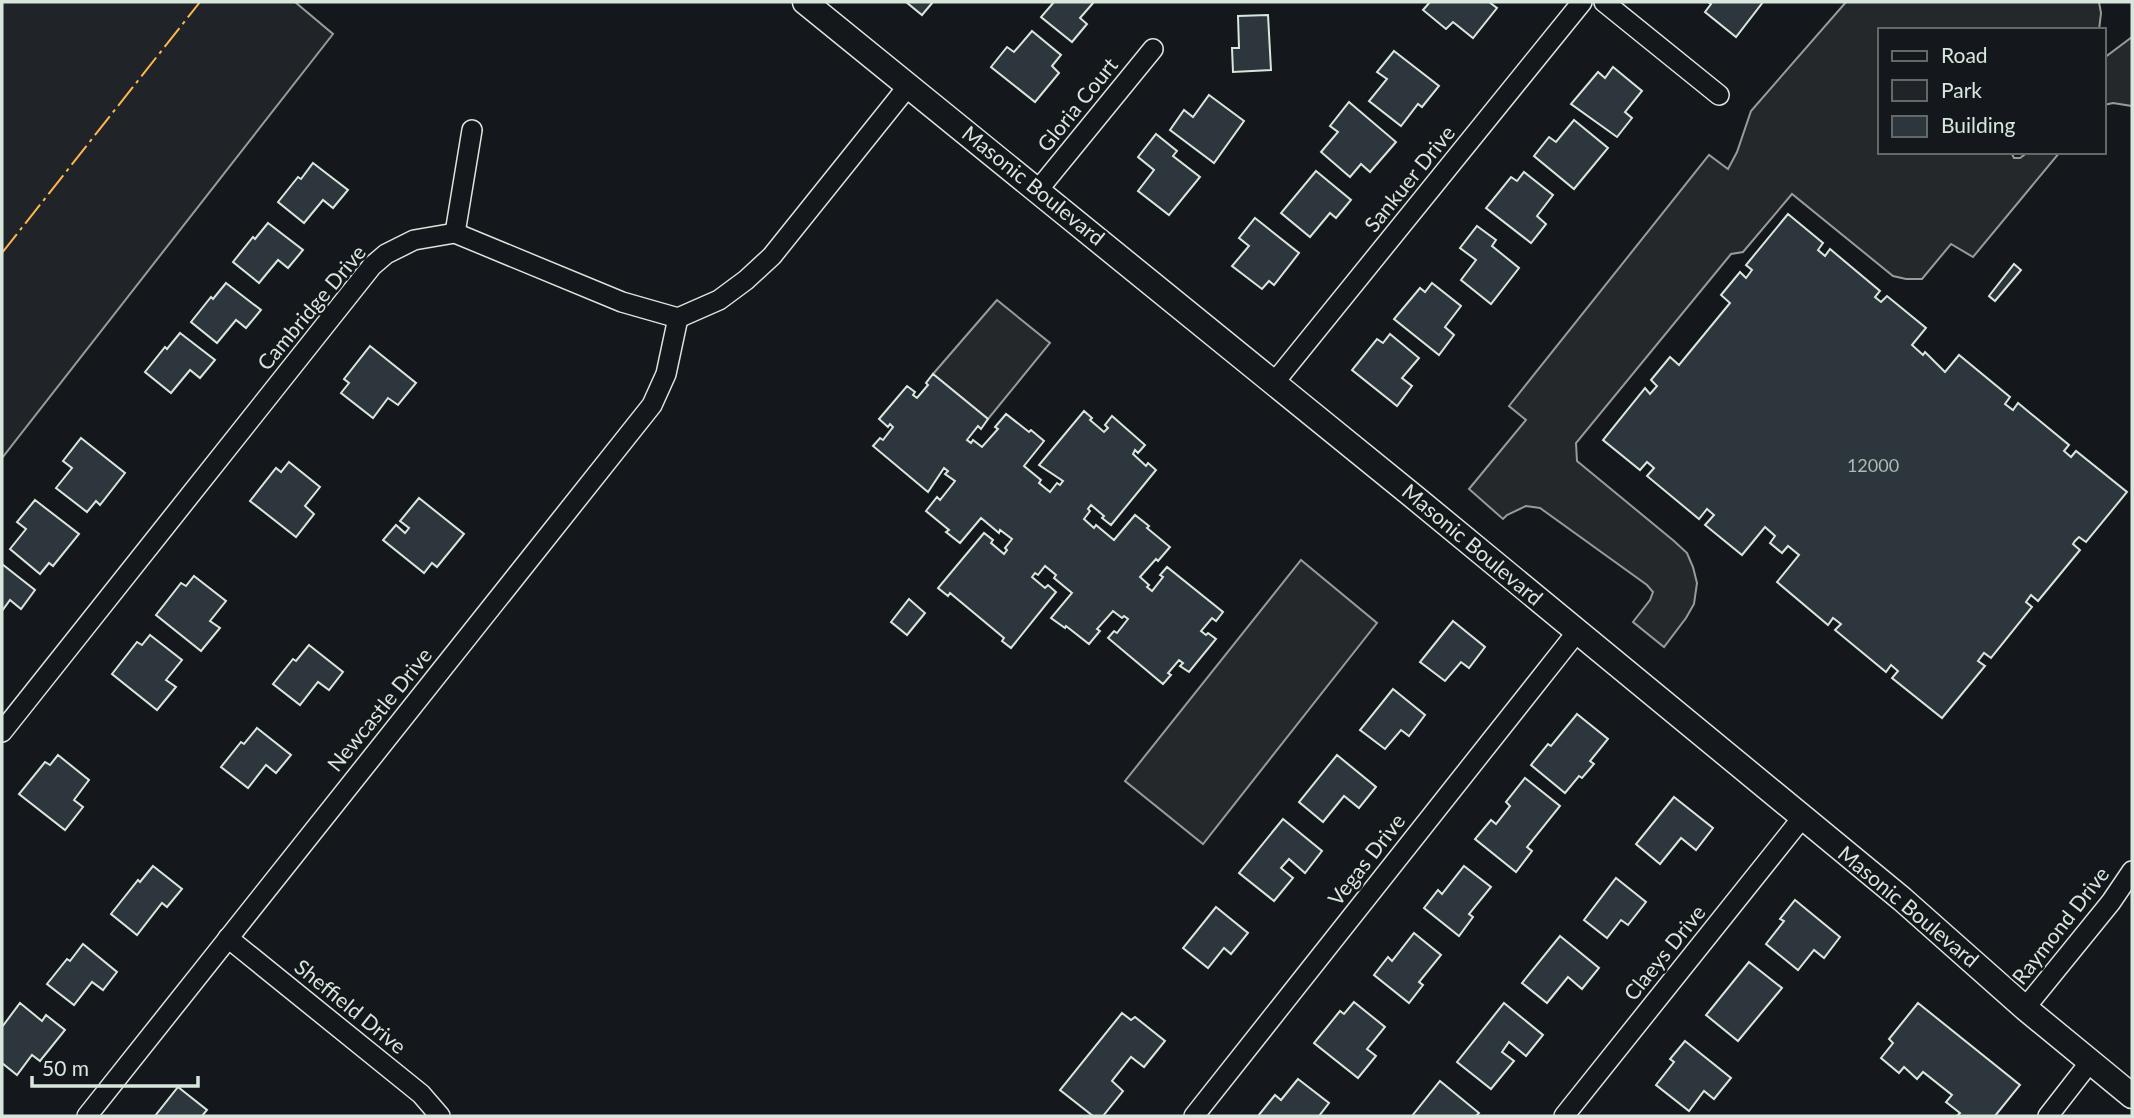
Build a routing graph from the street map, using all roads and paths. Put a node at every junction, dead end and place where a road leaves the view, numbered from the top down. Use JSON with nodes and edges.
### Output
{"nodes":[{"id":1,"x":805,"y":2,"type":"edge"},
{"id":2,"x":1582,"y":2,"type":"edge"},
{"id":3,"x":1604,"y":2,"type":"edge"},
{"id":4,"x":1153,"y":49,"type":"dead end"},
{"id":5,"x":909,"y":85,"type":"junction"},
{"id":6,"x":1719,"y":96,"type":"dead end"},
{"id":7,"x":472,"y":130,"type":"dead end"},
{"id":8,"x":1038,"y":190,"type":"junction"},
{"id":9,"x":455,"y":233,"type":"junction"},
{"id":10,"x":678,"y":318,"type":"junction"},
{"id":11,"x":1273,"y":384,"type":"junction"},
{"id":12,"x":1577,"y":632,"type":"junction"},
{"id":13,"x":2,"y":732,"type":"edge"},
{"id":14,"x":1802,"y":818,"type":"junction"},
{"id":15,"x":2132,"y":871,"type":"edge"},
{"id":16,"x":228,"y":938,"type":"junction"},
{"id":17,"x":2025,"y":1008,"type":"junction"},
{"id":18,"x":2090,"y":1062,"type":"junction"},
{"id":19,"x":2132,"y":1096,"type":"edge"},
{"id":20,"x":87,"y":1116,"type":"edge"},
{"id":21,"x":440,"y":1116,"type":"edge"},
{"id":22,"x":1194,"y":1116,"type":"edge"},
{"id":23,"x":1564,"y":1116,"type":"edge"},
{"id":24,"x":2048,"y":1116,"type":"edge"}],
"edges":[{"from":1,"to":5,"type":"street","name":"Masonic Boulevard"},
{"from":2,"to":11,"type":"street","name":"Sankuer Drive"},
{"from":3,"to":6,"type":"street"},
{"from":4,"to":8,"type":"street","name":"Gloria Court"},
{"from":5,"to":8,"type":"street","name":"Masonic Boulevard"},
{"from":5,"to":10,"type":"street"},
{"from":7,"to":9,"type":"street"},
{"from":8,"to":11,"type":"street","name":"Masonic Boulevard"},
{"from":9,"to":10,"type":"street"},
{"from":9,"to":13,"type":"street","name":"Cambridge Drive"},
{"from":10,"to":16,"type":"street","name":"Newcastle Drive"},
{"from":11,"to":12,"type":"street","name":"Masonic Boulevard"},
{"from":12,"to":14,"type":"street","name":"Masonic Boulevard"},
{"from":12,"to":22,"type":"street","name":"Vegas Drive"},
{"from":14,"to":17,"type":"street","name":"Masonic Boulevard"},
{"from":14,"to":23,"type":"street","name":"Claeys Drive"},
{"from":15,"to":17,"type":"street","name":"Raymond Drive"},
{"from":16,"to":20,"type":"street","name":"Newcastle Drive"},
{"from":16,"to":21,"type":"street","name":"Sheffield Drive"},
{"from":17,"to":18,"type":"street","name":"Masonic Boulevard"},
{"from":18,"to":19,"type":"street","name":"Masonic Boulevard"},
{"from":18,"to":24,"type":"street"}]}
